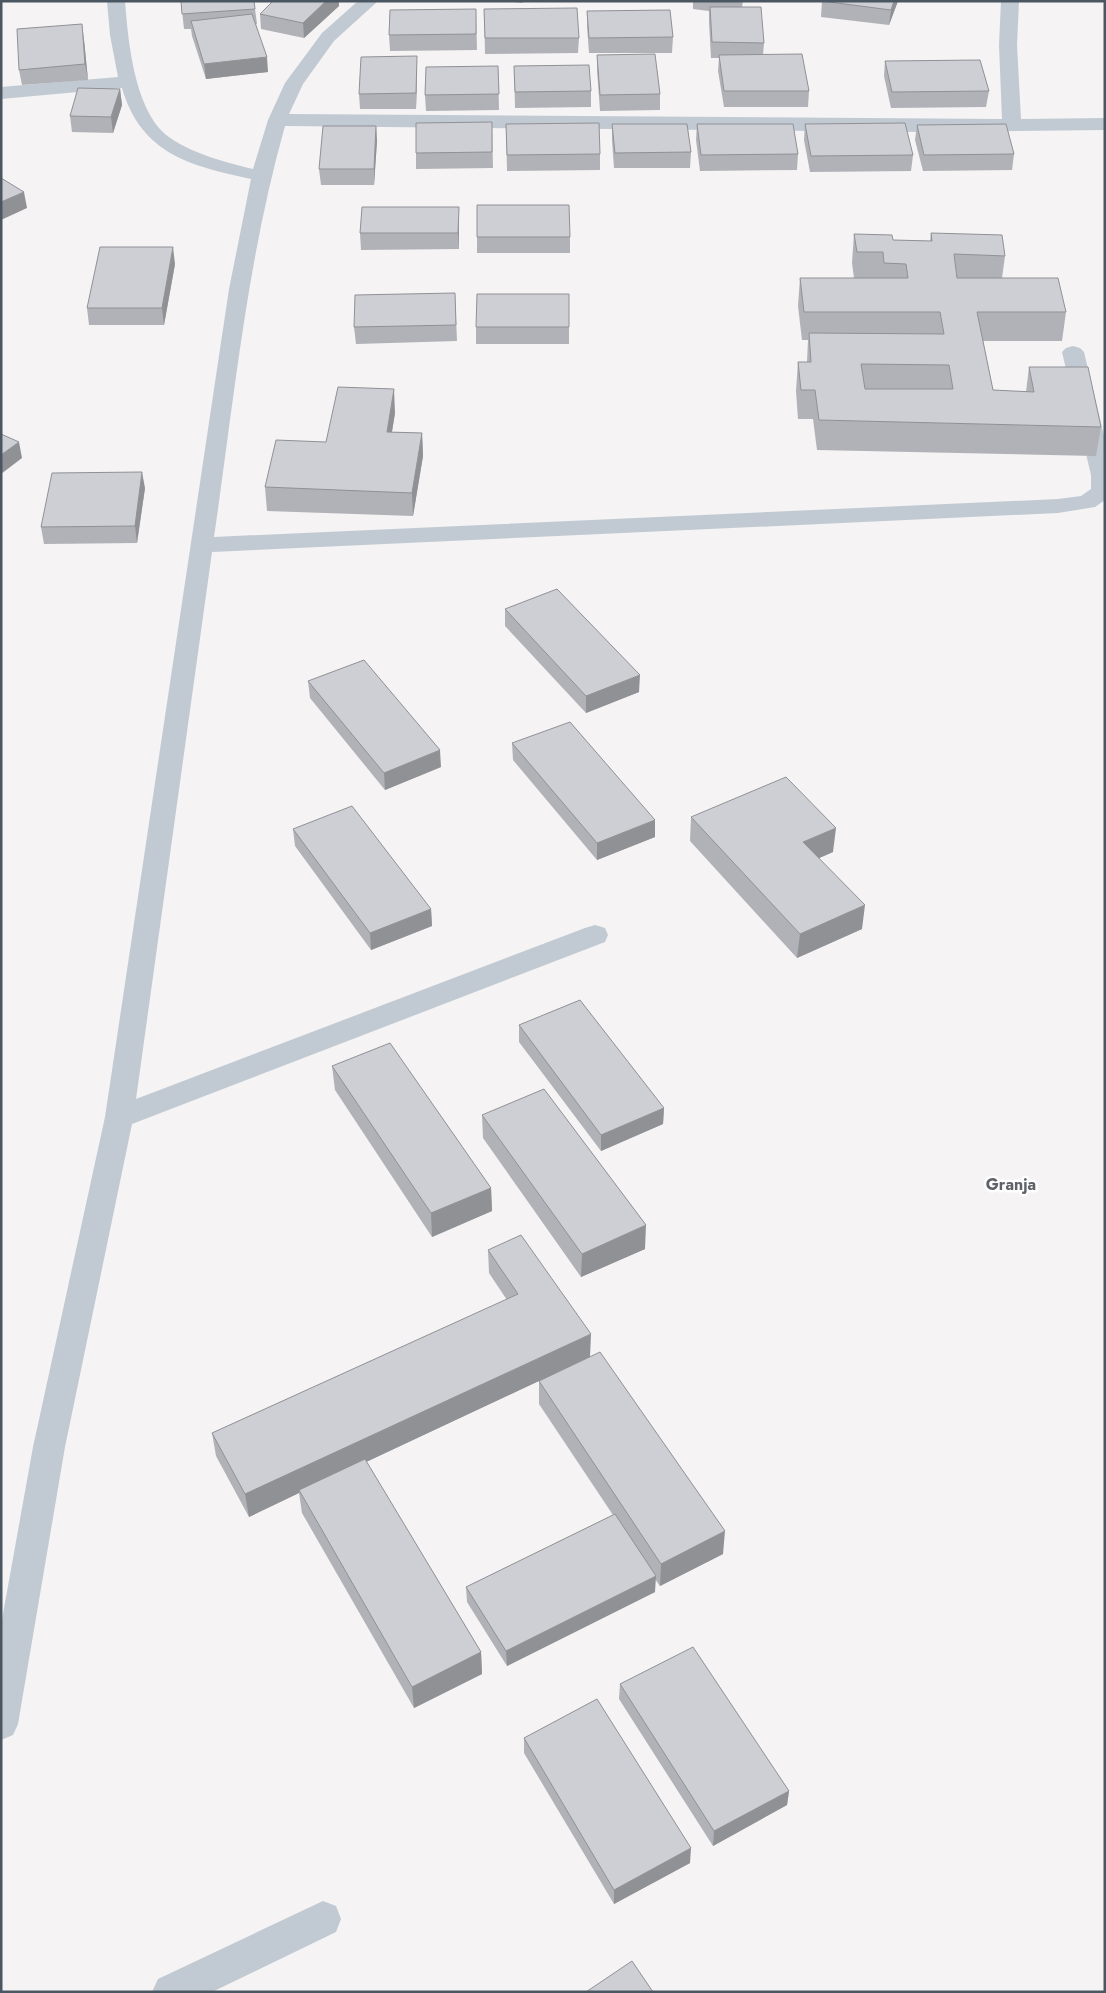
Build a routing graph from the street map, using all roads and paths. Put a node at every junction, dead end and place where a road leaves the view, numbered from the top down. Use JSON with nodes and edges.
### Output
{"nodes":[{"id":1,"x":116,"y":1,"type":"edge"},
{"id":2,"x":369,"y":1,"type":"edge"},
{"id":3,"x":1010,"y":1,"type":"edge"},
{"id":4,"x":128,"y":82,"type":"junction"},
{"id":5,"x":1,"y":93,"type":"edge"},
{"id":6,"x":277,"y":120,"type":"junction"},
{"id":7,"x":1012,"y":124,"type":"junction"},
{"id":8,"x":1105,"y":124,"type":"edge"},
{"id":9,"x":261,"y":176,"type":"junction"},
{"id":10,"x":1073,"y":352,"type":"dead end"},
{"id":11,"x":202,"y":545,"type":"junction"},
{"id":12,"x":594,"y":935,"type":"dead end"},
{"id":13,"x":119,"y":1117,"type":"junction"},
{"id":14,"x":1,"y":1724,"type":"edge"},
{"id":15,"x":323,"y":1919,"type":"dead end"},
{"id":16,"x":171,"y":1992,"type":"edge"}],
"edges":[{"from":1,"to":4,"type":"street"},
{"from":2,"to":6,"type":"street"},
{"from":3,"to":7,"type":"street"},
{"from":4,"to":5,"type":"street"},
{"from":4,"to":9,"type":"street"},
{"from":6,"to":7,"type":"street"},
{"from":6,"to":9,"type":"street"},
{"from":7,"to":8,"type":"street"},
{"from":9,"to":11,"type":"street"},
{"from":10,"to":11,"type":"street"},
{"from":11,"to":13,"type":"street"},
{"from":12,"to":13,"type":"street"},
{"from":13,"to":14,"type":"street"},
{"from":15,"to":16,"type":"street"}]}
